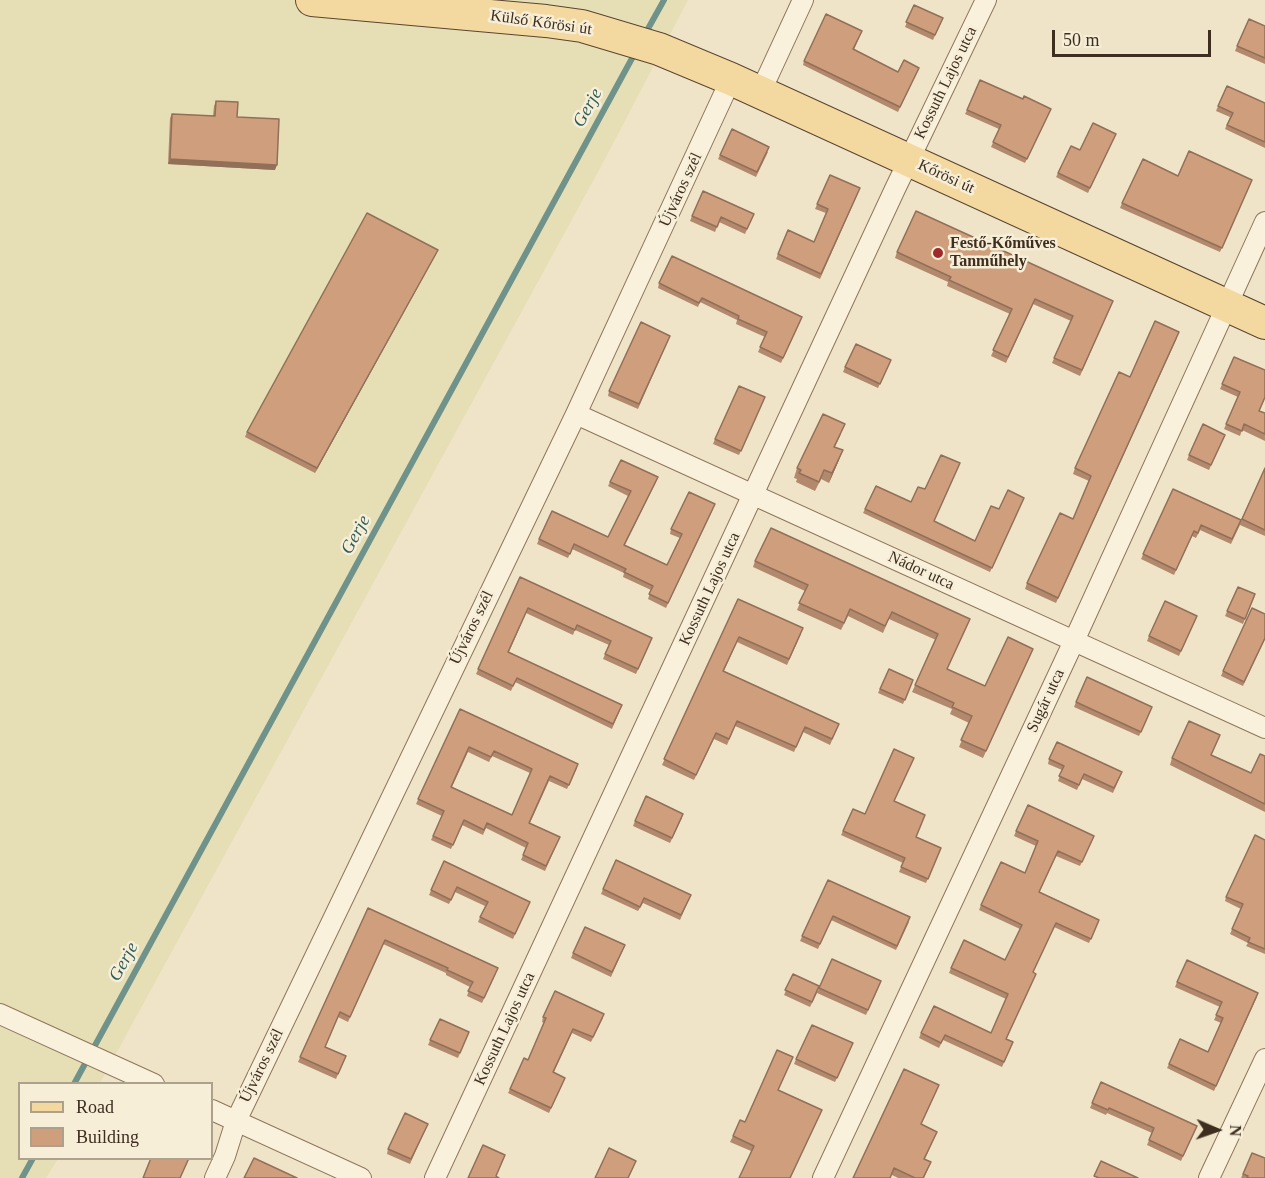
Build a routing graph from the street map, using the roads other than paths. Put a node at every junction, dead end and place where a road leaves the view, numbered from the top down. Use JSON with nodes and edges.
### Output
{"nodes":[{"id":1,"x":312,"y":0,"type":"edge"},
{"id":2,"x":803,"y":0,"type":"edge"},
{"id":3,"x":986,"y":0,"type":"edge"},
{"id":4,"x":625,"y":38,"type":"joint"},
{"id":5,"x":731,"y":79,"type":"junction"},
{"id":6,"x":760,"y":93,"type":"junction"},
{"id":7,"x":908,"y":160,"type":"junction"},
{"id":8,"x":1265,"y":222,"type":"edge"},
{"id":9,"x":1227,"y":306,"type":"junction"},
{"id":10,"x":1265,"y":323,"type":"edge"},
{"id":11,"x":576,"y":414,"type":"junction"},
{"id":12,"x":754,"y":495,"type":"junction"},
{"id":13,"x":1074,"y":641,"type":"junction"},
{"id":14,"x":1265,"y":728,"type":"edge"},
{"id":15,"x":0,"y":1014,"type":"edge"},
{"id":16,"x":1265,"y":1059,"type":"edge"},
{"id":17,"x":152,"y":1082,"type":"edge"},
{"id":18,"x":213,"y":1110,"type":"edge"},
{"id":19,"x":236,"y":1120,"type":"junction"},
{"id":20,"x":214,"y":1178,"type":"edge"},
{"id":21,"x":361,"y":1178,"type":"edge"},
{"id":22,"x":435,"y":1178,"type":"edge"},
{"id":23,"x":823,"y":1178,"type":"edge"},
{"id":24,"x":1209,"y":1178,"type":"edge"}],
"edges":[{"from":1,"to":4,"type":"main road","name":"Külső Kőrösi út"},
{"from":2,"to":6,"type":"street"},
{"from":3,"to":7,"type":"street","name":"Kossuth Lajos utca"},
{"from":4,"to":5,"type":"main road","name":"Kőrösi út"},
{"from":5,"to":6,"type":"main road","name":"Kőrösi út"},
{"from":5,"to":11,"type":"street","name":"Újváros szél"},
{"from":6,"to":7,"type":"main road","name":"Kőrösi út"},
{"from":7,"to":9,"type":"main road","name":"Kőrösi út"},
{"from":7,"to":12,"type":"street","name":"Kossuth Lajos utca"},
{"from":8,"to":9,"type":"street","name":"Sugár utca"},
{"from":9,"to":10,"type":"main road","name":"Kőrösi út"},
{"from":9,"to":13,"type":"street","name":"Sugár utca"},
{"from":11,"to":12,"type":"street","name":"Nádor utca"},
{"from":11,"to":19,"type":"street","name":"Újváros szél"},
{"from":12,"to":13,"type":"street","name":"Nádor utca"},
{"from":12,"to":22,"type":"street","name":"Kossuth Lajos utca"},
{"from":13,"to":14,"type":"street","name":"Nádor utca"},
{"from":13,"to":23,"type":"street","name":"Sugár utca"},
{"from":15,"to":17,"type":"street"},
{"from":16,"to":24,"type":"street"},
{"from":18,"to":19,"type":"street"},
{"from":19,"to":20,"type":"street","name":"Újváros szél"},
{"from":19,"to":21,"type":"street"}]}
